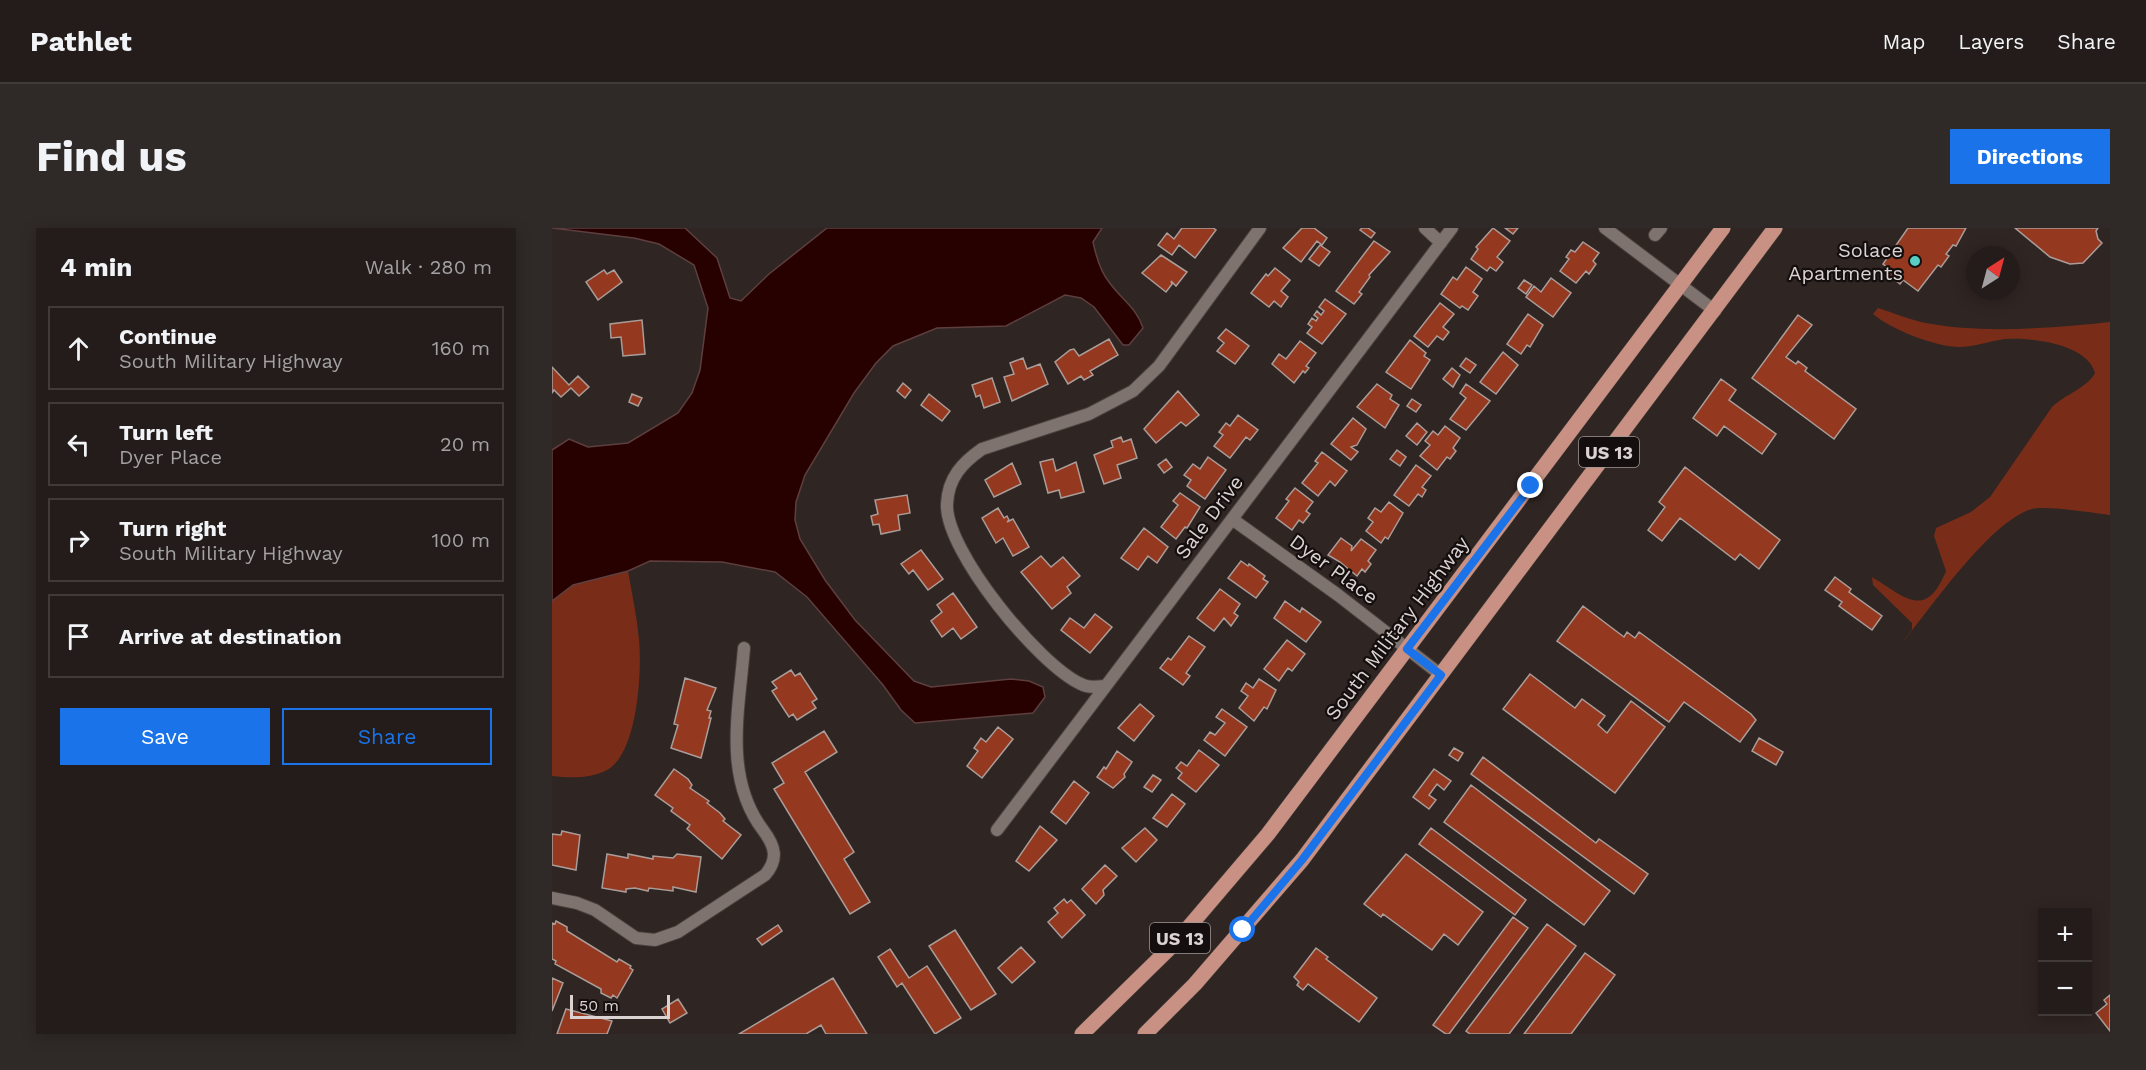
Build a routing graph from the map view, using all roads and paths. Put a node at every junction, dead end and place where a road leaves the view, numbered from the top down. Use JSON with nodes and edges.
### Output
{"nodes":[{"id":1,"x":1260,"y":228,"type":"edge"},
{"id":2,"x":1425,"y":228,"type":"edge"},
{"id":3,"x":1452,"y":228,"type":"edge"},
{"id":4,"x":1605,"y":228,"type":"edge"},
{"id":5,"x":1723,"y":228,"type":"edge"},
{"id":6,"x":1775,"y":228,"type":"edge"},
{"id":7,"x":1442,"y":243,"type":"junction"},
{"id":8,"x":1682,"y":286,"type":"junction"},
{"id":9,"x":1715,"y":311,"type":"junction"},
{"id":10,"x":1232,"y":519,"type":"junction"},
{"id":11,"x":744,"y":648,"type":"dead end"},
{"id":12,"x":1407,"y":649,"type":"junction"},
{"id":13,"x":1441,"y":675,"type":"junction"},
{"id":14,"x":1104,"y":686,"type":"junction"},
{"id":15,"x":997,"y":830,"type":"dead end"},
{"id":16,"x":552,"y":898,"type":"edge"},
{"id":17,"x":1082,"y":1034,"type":"edge"},
{"id":18,"x":1145,"y":1034,"type":"edge"}],
"edges":[{"from":1,"to":14,"type":"street"},
{"from":2,"to":7,"type":"street"},
{"from":3,"to":7,"type":"street","name":"Sale Drive"},
{"from":4,"to":8,"type":"street"},
{"from":5,"to":8,"type":"main road","name":"South Military Highway","number":"US 13"},
{"from":6,"to":9,"type":"main road","number":"US 13"},
{"from":7,"to":10,"type":"street","name":"Sale Drive"},
{"from":8,"to":9,"type":"street"},
{"from":8,"to":12,"type":"main road","name":"South Military Highway","number":"US 13"},
{"from":9,"to":13,"type":"main road","number":"US 13"},
{"from":10,"to":12,"type":"street","name":"Dyer Place"},
{"from":10,"to":14,"type":"street","name":"Sale Drive"},
{"from":11,"to":16,"type":"street"},
{"from":12,"to":13,"type":"street","name":"Dyer Place"},
{"from":12,"to":17,"type":"main road","name":"South Military Highway","number":"US 13"},
{"from":13,"to":18,"type":"main road","number":"US 13"},
{"from":14,"to":15,"type":"street","name":"Sale Drive"}]}
